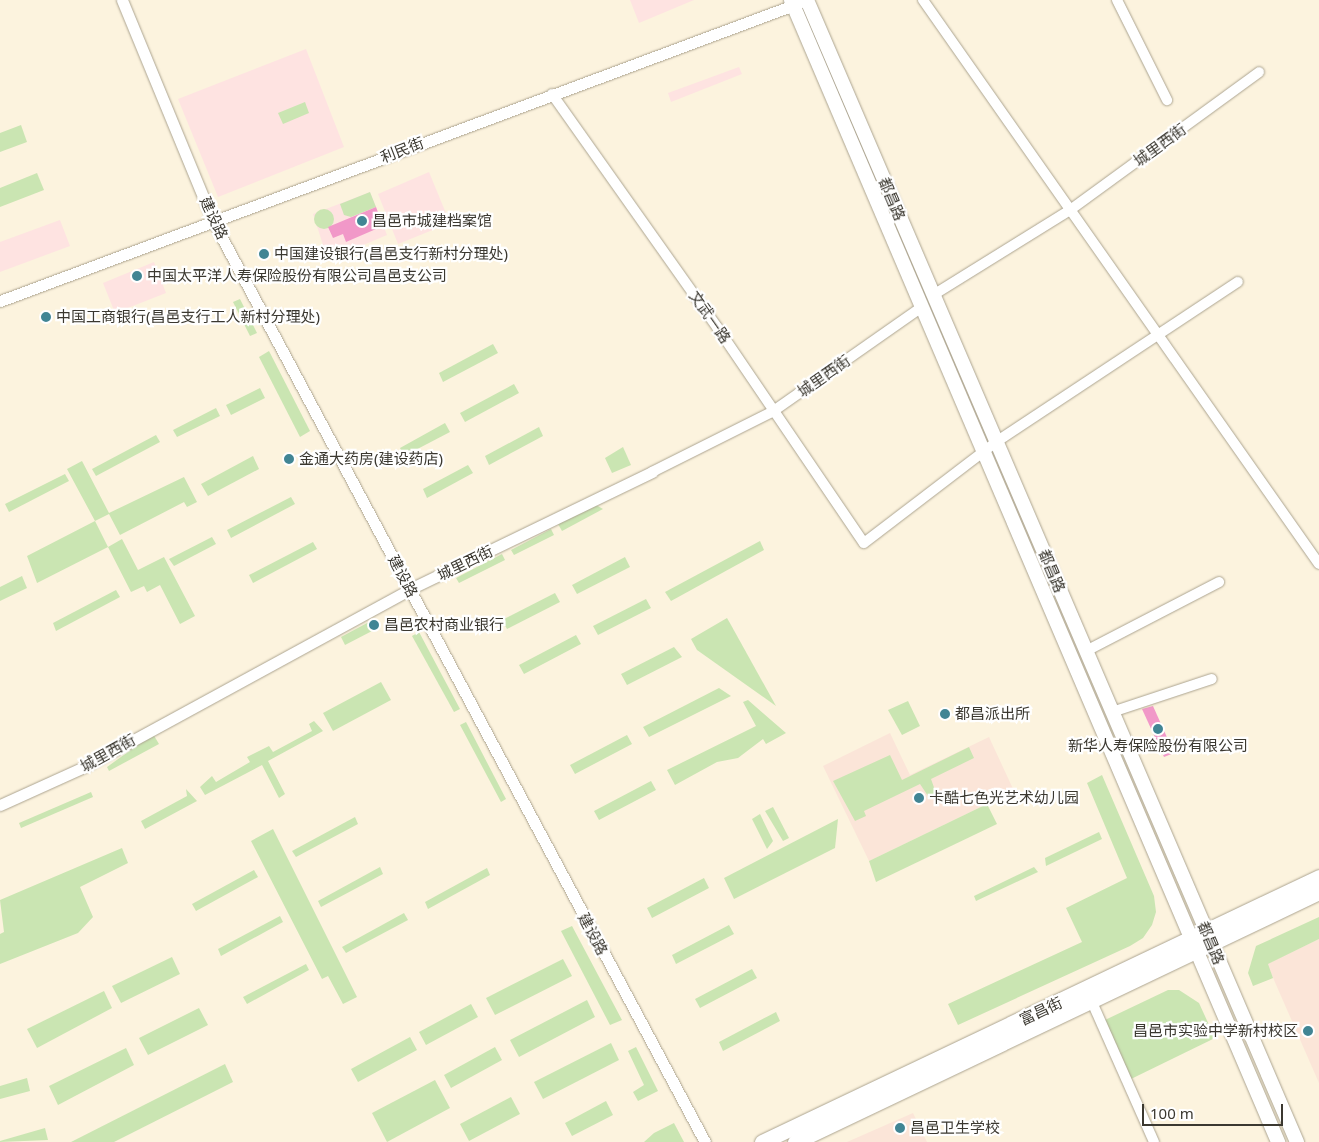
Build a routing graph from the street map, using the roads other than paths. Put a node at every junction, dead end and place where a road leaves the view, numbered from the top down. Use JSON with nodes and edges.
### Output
{"nodes":[{"id":1,"x":122,"y":0,"type":"edge"},
{"id":2,"x":923,"y":0,"type":"edge"},
{"id":3,"x":1117,"y":0,"type":"edge"},
{"id":4,"x":799,"y":1,"type":"edge"},
{"id":5,"x":1258,"y":72,"type":"dead end"},
{"id":6,"x":552,"y":94,"type":"junction"},
{"id":7,"x":1167,"y":100,"type":"dead end"},
{"id":8,"x":1070,"y":210,"type":"junction"},
{"id":9,"x":213,"y":221,"type":"junction"},
{"id":10,"x":1238,"y":282,"type":"dead end"},
{"id":11,"x":933,"y":295,"type":"junction"},
{"id":12,"x":0,"y":301,"type":"edge"},
{"id":13,"x":922,"y":307,"type":"junction"},
{"id":14,"x":1157,"y":338,"type":"junction"},
{"id":15,"x":772,"y":412,"type":"junction"},
{"id":16,"x":996,"y":442,"type":"junction"},
{"id":17,"x":984,"y":453,"type":"junction"},
{"id":18,"x":652,"y":472,"type":"joint"},
{"id":19,"x":1319,"y":564,"type":"edge"},
{"id":20,"x":1219,"y":582,"type":"dead end"},
{"id":21,"x":410,"y":589,"type":"junction"},
{"id":22,"x":1086,"y":651,"type":"junction"},
{"id":23,"x":1212,"y":679,"type":"dead end"},
{"id":24,"x":1112,"y":712,"type":"junction"},
{"id":25,"x":0,"y":805,"type":"edge"},
{"id":26,"x":1319,"y":877,"type":"edge"},
{"id":27,"x":1319,"y":892,"type":"edge"},
{"id":28,"x":1209,"y":939,"type":"junction"},
{"id":29,"x":1194,"y":946,"type":"junction"},
{"id":30,"x":1092,"y":1002,"type":"junction"},
{"id":31,"x":705,"y":1142,"type":"edge"},
{"id":32,"x":762,"y":1142,"type":"edge"},
{"id":33,"x":795,"y":1142,"type":"edge"},
{"id":34,"x":1154,"y":1142,"type":"edge"},
{"id":35,"x":1278,"y":1142,"type":"edge"},
{"id":36,"x":1297,"y":1142,"type":"edge"}],
"edges":[{"from":1,"to":9,"type":"street","name":"建设路"},
{"from":2,"to":8,"type":"street"},
{"from":3,"to":7,"type":"street"},
{"from":4,"to":6,"type":"street","name":"利民街"},
{"from":4,"to":11,"type":"main road","name":"都昌路"},
{"from":4,"to":13,"type":"main road","name":"都昌路"},
{"from":5,"to":8,"type":"street","name":"城里西街"},
{"from":6,"to":9,"type":"street","name":"利民街"},
{"from":6,"to":15,"type":"street","name":"文武一路"},
{"from":8,"to":11,"type":"street","name":"城里西街"},
{"from":8,"to":14,"type":"street"},
{"from":9,"to":12,"type":"street","name":"利民街"},
{"from":9,"to":21,"type":"street","name":"建设路"},
{"from":10,"to":14,"type":"street"},
{"from":11,"to":16,"type":"main road","name":"都昌路"},
{"from":13,"to":15,"type":"street","name":"城里西街"},
{"from":13,"to":17,"type":"main road","name":"都昌路"},
{"from":14,"to":16,"type":"street"},
{"from":14,"to":19,"type":"street"},
{"from":15,"to":17,"type":"street","name":"文武一路"},
{"from":15,"to":18,"type":"street","name":"城里西街"},
{"from":16,"to":17,"type":"street"},
{"from":16,"to":22,"type":"main road","name":"都昌路"},
{"from":17,"to":29,"type":"main road","name":"都昌路"},
{"from":18,"to":21,"type":"street","name":"城里西街"},
{"from":20,"to":22,"type":"street"},
{"from":21,"to":25,"type":"street","name":"城里西街"},
{"from":21,"to":31,"type":"street","name":"建设路"},
{"from":22,"to":24,"type":"main road","name":"都昌路"},
{"from":23,"to":24,"type":"street"},
{"from":24,"to":28,"type":"main road","name":"都昌路"},
{"from":26,"to":28,"type":"main road","name":"富昌街"},
{"from":27,"to":28,"type":"main road","name":"富昌街"},
{"from":28,"to":29,"type":"main road","name":"富昌街"},
{"from":28,"to":36,"type":"main road","name":"都昌路"},
{"from":29,"to":30,"type":"main road","name":"富昌街"},
{"from":29,"to":32,"type":"main road","name":"富昌街"},
{"from":29,"to":35,"type":"main road","name":"都昌路"},
{"from":30,"to":33,"type":"main road","name":"富昌街"},
{"from":30,"to":34,"type":"street"}]}
